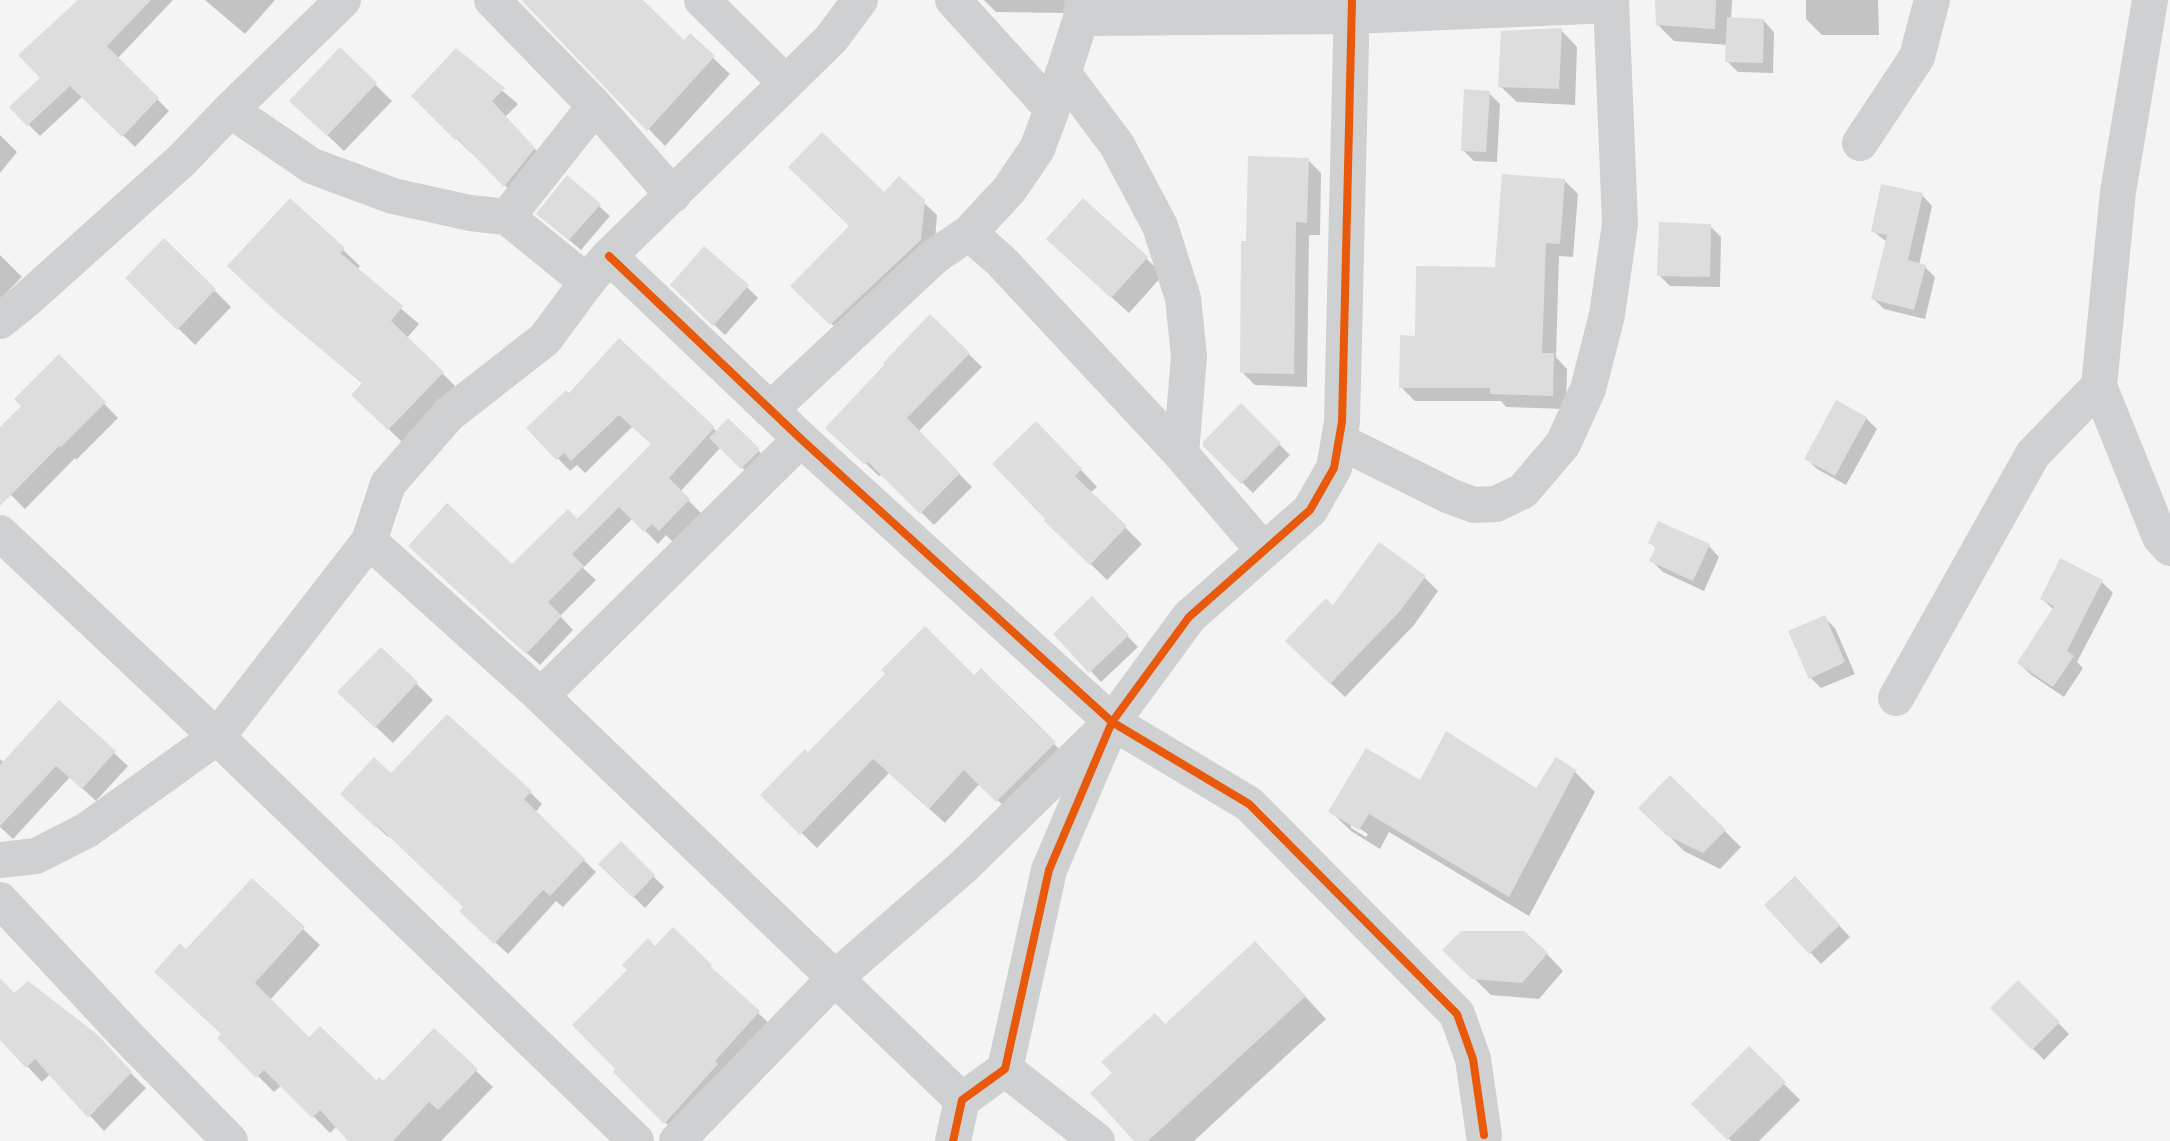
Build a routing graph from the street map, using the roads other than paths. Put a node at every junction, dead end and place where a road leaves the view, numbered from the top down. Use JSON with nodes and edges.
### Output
{"nodes":[{"id":1,"x":343,"y":0,"type":"edge"},
{"id":2,"x":492,"y":0,"type":"edge"},
{"id":3,"x":702,"y":0,"type":"edge"},
{"id":4,"x":860,"y":0,"type":"edge"},
{"id":5,"x":953,"y":0,"type":"edge"},
{"id":6,"x":1932,"y":0,"type":"edge"},
{"id":7,"x":2150,"y":0,"type":"edge"},
{"id":8,"x":1611,"y":3,"type":"edge"},
{"id":9,"x":1352,"y":8,"type":"edge"},
{"id":10,"x":1082,"y":9,"type":"edge"},
{"id":11,"x":1063,"y":73,"type":"junction"},
{"id":12,"x":786,"y":83,"type":"junction"},
{"id":13,"x":595,"y":106,"type":"junction"},
{"id":14,"x":1052,"y":109,"type":"junction"},
{"id":15,"x":230,"y":110,"type":"junction"},
{"id":16,"x":1860,"y":143,"type":"dead end"},
{"id":17,"x":673,"y":195,"type":"junction"},
{"id":18,"x":507,"y":217,"type":"junction"},
{"id":19,"x":969,"y":233,"type":"junction"},
{"id":20,"x":598,"y":269,"type":"junction"},
{"id":21,"x":0,"y":321,"type":"edge"},
{"id":22,"x":2099,"y":386,"type":"junction"},
{"id":23,"x":770,"y":410,"type":"junction"},
{"id":24,"x":801,"y":439,"type":"junction"},
{"id":25,"x":1339,"y":441,"type":"junction"},
{"id":26,"x":1181,"y":454,"type":"junction"},
{"id":27,"x":0,"y":533,"type":"edge"},
{"id":28,"x":369,"y":541,"type":"junction"},
{"id":29,"x":2170,"y":548,"type":"edge"},
{"id":30,"x":1264,"y":551,"type":"junction"},
{"id":31,"x":541,"y":696,"type":"junction"},
{"id":32,"x":1896,"y":698,"type":"dead end"},
{"id":33,"x":1112,"y":722,"type":"junction"},
{"id":34,"x":217,"y":737,"type":"junction"},
{"id":35,"x":0,"y":860,"type":"edge"},
{"id":36,"x":0,"y":900,"type":"edge"},
{"id":37,"x":834,"y":979,"type":"junction"},
{"id":38,"x":1005,"y":1069,"type":"junction"},
{"id":39,"x":962,"y":1100,"type":"junction"},
{"id":40,"x":1479,"y":1139,"type":"edge"},
{"id":41,"x":230,"y":1141,"type":"edge"},
{"id":42,"x":636,"y":1141,"type":"edge"},
{"id":43,"x":677,"y":1141,"type":"edge"},
{"id":44,"x":953,"y":1141,"type":"edge"},
{"id":45,"x":1097,"y":1141,"type":"edge"}],
"edges":[{"from":1,"to":15,"type":"street"},
{"from":2,"to":13,"type":"street"},
{"from":3,"to":12,"type":"street"},
{"from":4,"to":12,"type":"street"},
{"from":5,"to":14,"type":"street"},
{"from":6,"to":16,"type":"street"},
{"from":7,"to":22,"type":"street"},
{"from":8,"to":9,"type":"street"},
{"from":8,"to":25,"type":"street"},
{"from":9,"to":10,"type":"street"},
{"from":9,"to":25,"type":"street"},
{"from":10,"to":11,"type":"street"},
{"from":11,"to":14,"type":"street"},
{"from":11,"to":26,"type":"street"},
{"from":12,"to":17,"type":"street"},
{"from":13,"to":17,"type":"street"},
{"from":13,"to":18,"type":"street"},
{"from":14,"to":19,"type":"street"},
{"from":15,"to":18,"type":"street"},
{"from":15,"to":21,"type":"street"},
{"from":17,"to":20,"type":"street"},
{"from":18,"to":20,"type":"street"},
{"from":19,"to":23,"type":"street"},
{"from":19,"to":26,"type":"street"},
{"from":20,"to":23,"type":"street"},
{"from":20,"to":28,"type":"street"},
{"from":22,"to":29,"type":"street"},
{"from":22,"to":32,"type":"street"},
{"from":23,"to":24,"type":"street"},
{"from":24,"to":31,"type":"street"},
{"from":24,"to":33,"type":"street"},
{"from":25,"to":30,"type":"street"},
{"from":26,"to":30,"type":"street"},
{"from":27,"to":34,"type":"street"},
{"from":28,"to":31,"type":"street"},
{"from":28,"to":34,"type":"street"},
{"from":30,"to":33,"type":"street"},
{"from":31,"to":37,"type":"street"},
{"from":33,"to":37,"type":"street"},
{"from":33,"to":38,"type":"street"},
{"from":33,"to":40,"type":"street"},
{"from":34,"to":35,"type":"street"},
{"from":34,"to":42,"type":"street"},
{"from":36,"to":41,"type":"street"},
{"from":37,"to":39,"type":"street"},
{"from":37,"to":43,"type":"street"},
{"from":38,"to":39,"type":"street"},
{"from":38,"to":45,"type":"street"},
{"from":39,"to":44,"type":"street"}]}
